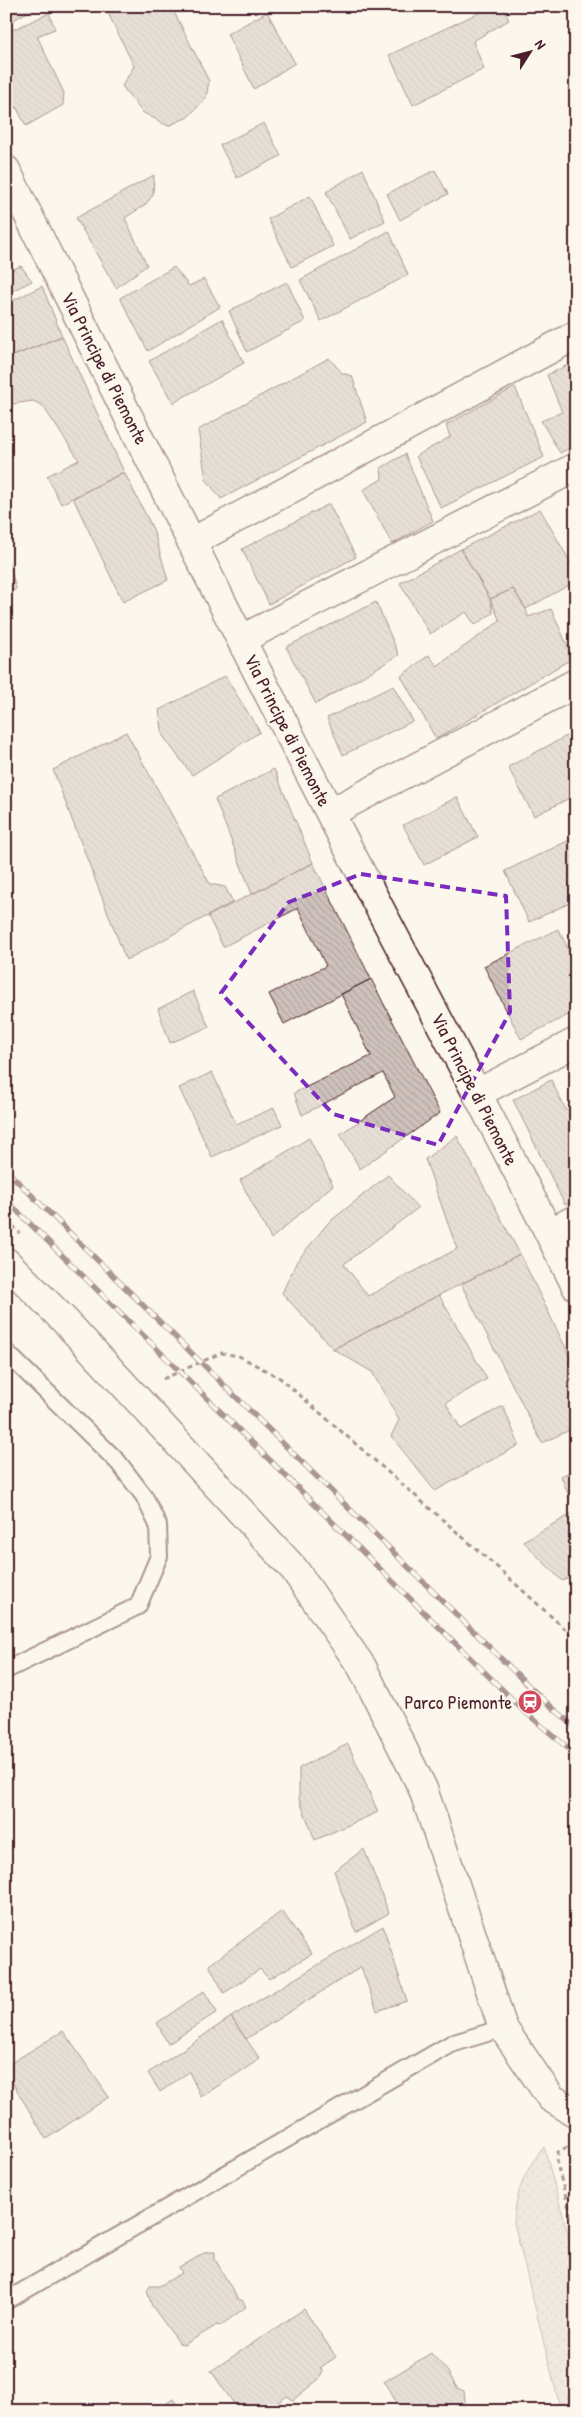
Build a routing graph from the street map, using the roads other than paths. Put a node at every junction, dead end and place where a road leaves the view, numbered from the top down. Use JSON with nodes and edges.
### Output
{"nodes":[{"id":1,"x":6,"y":170,"type":"edge"},
{"id":2,"x":576,"y":335,"type":"edge"},
{"id":3,"x":576,"y":467,"type":"edge"},
{"id":4,"x":192,"y":542,"type":"junction"},
{"id":5,"x":242,"y":639,"type":"junction"},
{"id":6,"x":576,"y":683,"type":"edge"},
{"id":7,"x":330,"y":813,"type":"junction"},
{"id":8,"x":576,"y":1042,"type":"edge"},
{"id":9,"x":478,"y":1093,"type":"junction"},
{"id":10,"x":576,"y":1219,"type":"edge"},
{"id":11,"x":549,"y":1233,"type":"junction"},
{"id":12,"x":11,"y":1273,"type":"edge"},
{"id":13,"x":576,"y":1286,"type":"edge"},
{"id":14,"x":6,"y":1352,"type":"edge"},
{"id":15,"x":6,"y":1670,"type":"edge"},
{"id":16,"x":503,"y":2028,"type":"junction"},
{"id":17,"x":576,"y":2114,"type":"edge"},
{"id":18,"x":6,"y":2301,"type":"edge"}],
"edges":[{"from":1,"to":4,"type":"street","name":"Via Principe di Piemonte"},
{"from":2,"to":4,"type":"street"},
{"from":3,"to":5,"type":"street"},
{"from":4,"to":5,"type":"street","name":"Via Principe di Piemonte"},
{"from":5,"to":7,"type":"street","name":"Via Principe di Piemonte"},
{"from":6,"to":7,"type":"street"},
{"from":7,"to":9,"type":"street","name":"Via Principe di Piemonte"},
{"from":8,"to":9,"type":"street"},
{"from":9,"to":11,"type":"street","name":"Via Principe di Piemonte"},
{"from":10,"to":11,"type":"street"},
{"from":11,"to":13,"type":"street","name":"Via Principe di Piemonte"},
{"from":12,"to":16,"type":"street"},
{"from":14,"to":15,"type":"lane"},
{"from":16,"to":17,"type":"street"},
{"from":16,"to":18,"type":"lane"}]}
